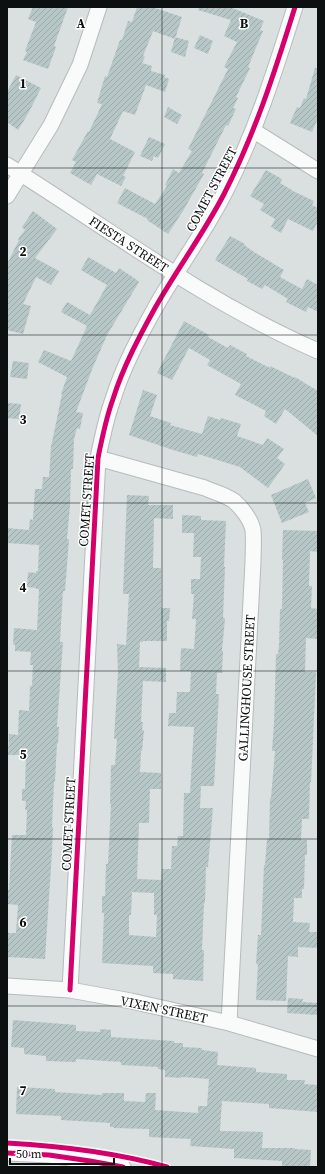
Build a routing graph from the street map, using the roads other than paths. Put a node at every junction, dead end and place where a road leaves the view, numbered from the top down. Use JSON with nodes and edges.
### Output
{"nodes":[{"id":1,"x":100,"y":7,"type":"edge"},
{"id":2,"x":295,"y":7,"type":"edge"},
{"id":3,"x":254,"y":131,"type":"junction"},
{"id":4,"x":7,"y":165,"type":"edge"},
{"id":5,"x":318,"y":171,"type":"edge"},
{"id":6,"x":22,"y":174,"type":"junction"},
{"id":7,"x":7,"y":196,"type":"edge"},
{"id":8,"x":176,"y":275,"type":"junction"},
{"id":9,"x":318,"y":351,"type":"edge"},
{"id":10,"x":98,"y":458,"type":"junction"},
{"id":11,"x":7,"y":986,"type":"edge"},
{"id":12,"x":70,"y":990,"type":"junction"},
{"id":13,"x":229,"y":1023,"type":"junction"},
{"id":14,"x":318,"y":1049,"type":"edge"},
{"id":15,"x":7,"y":1153,"type":"edge"},
{"id":16,"x":123,"y":1167,"type":"edge"}],
"edges":[{"from":1,"to":6,"type":"street"},
{"from":2,"to":3,"type":"street","name":"COMET STREET"},
{"from":3,"to":5,"type":"street"},
{"from":3,"to":8,"type":"street","name":"COMET STREET"},
{"from":4,"to":6,"type":"street","name":"FIESTA STREET"},
{"from":6,"to":7,"type":"street"},
{"from":6,"to":8,"type":"street","name":"FIESTA STREET"},
{"from":8,"to":9,"type":"street","name":"FIESTA STREET"},
{"from":8,"to":10,"type":"street","name":"COMET STREET"},
{"from":10,"to":12,"type":"street","name":"COMET STREET"},
{"from":10,"to":13,"type":"street","name":"GALLINGHOUSE STREET"},
{"from":11,"to":12,"type":"street","name":"VIXEN STREET"},
{"from":12,"to":13,"type":"street","name":"VIXEN STREET"},
{"from":13,"to":14,"type":"street","name":"VIXEN STREET"},
{"from":15,"to":16,"type":"street"}]}
